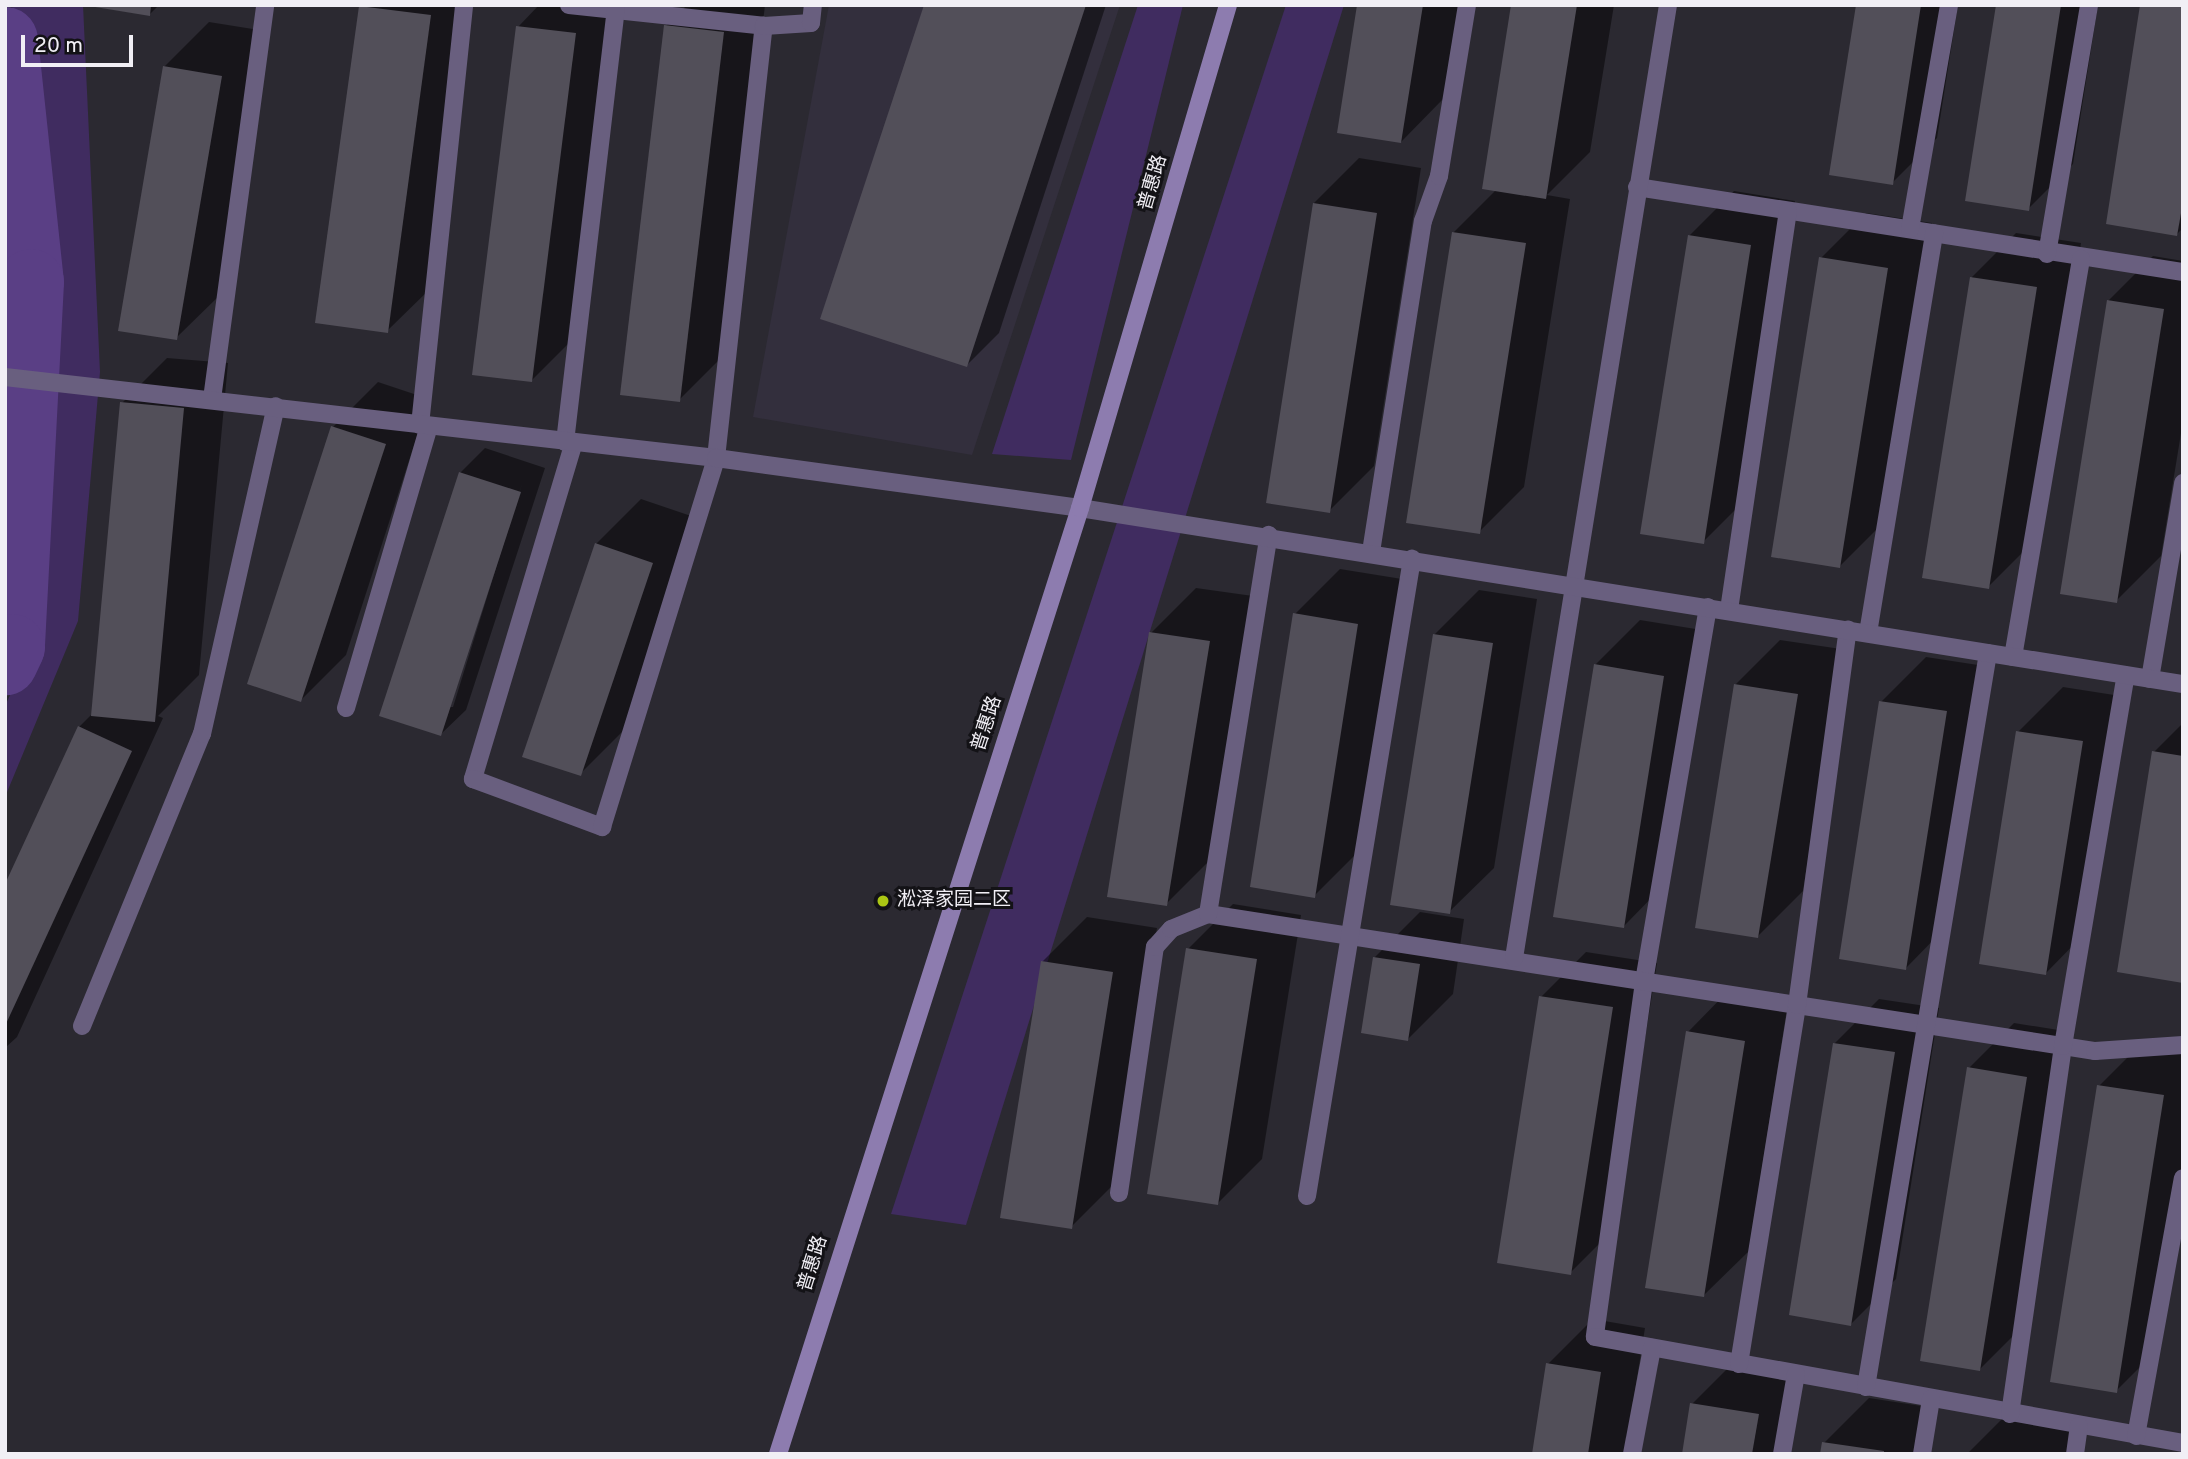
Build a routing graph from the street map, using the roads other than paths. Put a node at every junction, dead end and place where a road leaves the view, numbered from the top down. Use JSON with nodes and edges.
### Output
{"nodes":[{"id":1,"x":265,"y":5,"type":"edge"},
{"id":2,"x":464,"y":5,"type":"edge"},
{"id":3,"x":569,"y":5,"type":"edge"},
{"id":4,"x":813,"y":5,"type":"edge"},
{"id":5,"x":1228,"y":5,"type":"edge"},
{"id":6,"x":1467,"y":5,"type":"edge"},
{"id":7,"x":1668,"y":5,"type":"edge"},
{"id":8,"x":1949,"y":5,"type":"edge"},
{"id":9,"x":2089,"y":5,"type":"edge"},
{"id":10,"x":643,"y":9,"type":"edge"},
{"id":11,"x":616,"y":10,"type":"junction"},
{"id":12,"x":764,"y":26,"type":"junction"},
{"id":13,"x":1637,"y":187,"type":"junction"},
{"id":14,"x":1788,"y":211,"type":"junction"},
{"id":15,"x":1910,"y":229,"type":"junction"},
{"id":16,"x":1934,"y":233,"type":"junction"},
{"id":17,"x":2047,"y":254,"type":"junction"},
{"id":18,"x":2081,"y":259,"type":"junction"},
{"id":19,"x":2183,"y":272,"type":"edge"},
{"id":20,"x":5,"y":377,"type":"edge"},
{"id":21,"x":212,"y":399,"type":"junction"},
{"id":22,"x":276,"y":405,"type":"junction"},
{"id":23,"x":425,"y":426,"type":"junction"},
{"id":24,"x":570,"y":442,"type":"junction"},
{"id":25,"x":716,"y":458,"type":"junction"},
{"id":26,"x":2183,"y":483,"type":"edge"},
{"id":27,"x":1080,"y":508,"type":"junction"},
{"id":28,"x":1269,"y":535,"type":"junction"},
{"id":29,"x":1371,"y":552,"type":"junction"},
{"id":30,"x":1412,"y":559,"type":"junction"},
{"id":31,"x":1572,"y":584,"type":"junction"},
{"id":32,"x":1708,"y":607,"type":"junction"},
{"id":33,"x":1729,"y":610,"type":"junction"},
{"id":34,"x":1848,"y":629,"type":"junction"},
{"id":35,"x":1868,"y":633,"type":"junction"},
{"id":36,"x":1988,"y":653,"type":"junction"},
{"id":37,"x":2013,"y":657,"type":"junction"},
{"id":38,"x":2126,"y":675,"type":"junction"},
{"id":39,"x":2150,"y":679,"type":"junction"},
{"id":40,"x":2183,"y":684,"type":"edge"},
{"id":41,"x":346,"y":708,"type":"dead end"},
{"id":42,"x":1208,"y":914,"type":"junction"},
{"id":43,"x":1350,"y":939,"type":"junction"},
{"id":44,"x":1514,"y":958,"type":"junction"},
{"id":45,"x":1644,"y":982,"type":"junction"},
{"id":46,"x":1797,"y":1005,"type":"junction"},
{"id":47,"x":1926,"y":1025,"type":"junction"},
{"id":48,"x":82,"y":1026,"type":"dead end"},
{"id":49,"x":2183,"y":1045,"type":"edge"},
{"id":50,"x":2063,"y":1046,"type":"junction"},
{"id":51,"x":2183,"y":1178,"type":"edge"},
{"id":52,"x":1119,"y":1193,"type":"dead end"},
{"id":53,"x":1307,"y":1196,"type":"dead end"},
{"id":54,"x":1652,"y":1348,"type":"junction"},
{"id":55,"x":1739,"y":1364,"type":"junction"},
{"id":56,"x":1796,"y":1374,"type":"junction"},
{"id":57,"x":1866,"y":1387,"type":"junction"},
{"id":58,"x":1931,"y":1399,"type":"junction"},
{"id":59,"x":2010,"y":1414,"type":"junction"},
{"id":60,"x":2080,"y":1426,"type":"junction"},
{"id":61,"x":2136,"y":1436,"type":"junction"},
{"id":62,"x":2183,"y":1443,"type":"edge"},
{"id":63,"x":778,"y":1454,"type":"edge"},
{"id":64,"x":1632,"y":1454,"type":"edge"},
{"id":65,"x":1782,"y":1454,"type":"edge"},
{"id":66,"x":1922,"y":1454,"type":"edge"},
{"id":67,"x":2074,"y":1454,"type":"edge"}],
"edges":[{"from":1,"to":21,"type":"street"},
{"from":2,"to":23,"type":"street"},
{"from":3,"to":11,"type":"street"},
{"from":4,"to":12,"type":"street"},
{"from":5,"to":27,"type":"main road","name":"普惠路"},
{"from":6,"to":29,"type":"street"},
{"from":7,"to":13,"type":"street"},
{"from":8,"to":15,"type":"street"},
{"from":9,"to":17,"type":"street"},
{"from":10,"to":11,"type":"street"},
{"from":10,"to":12,"type":"street"},
{"from":11,"to":24,"type":"street"},
{"from":12,"to":25,"type":"street"},
{"from":13,"to":14,"type":"street"},
{"from":13,"to":31,"type":"street"},
{"from":14,"to":15,"type":"street"},
{"from":14,"to":33,"type":"street"},
{"from":15,"to":16,"type":"street"},
{"from":16,"to":17,"type":"street"},
{"from":16,"to":35,"type":"street"},
{"from":17,"to":18,"type":"street"},
{"from":18,"to":19,"type":"street"},
{"from":18,"to":37,"type":"street"},
{"from":20,"to":21,"type":"street"},
{"from":21,"to":22,"type":"street"},
{"from":22,"to":23,"type":"street"},
{"from":22,"to":48,"type":"street"},
{"from":23,"to":24,"type":"street"},
{"from":23,"to":41,"type":"street"},
{"from":24,"to":25,"type":"street"},
{"from":24,"to":25,"type":"street"},
{"from":25,"to":27,"type":"street"},
{"from":26,"to":39,"type":"street"},
{"from":27,"to":28,"type":"street"},
{"from":27,"to":63,"type":"main road","name":"普惠路"},
{"from":28,"to":29,"type":"street"},
{"from":28,"to":42,"type":"street"},
{"from":29,"to":30,"type":"street"},
{"from":30,"to":31,"type":"street"},
{"from":30,"to":43,"type":"street"},
{"from":31,"to":32,"type":"street"},
{"from":31,"to":44,"type":"street"},
{"from":32,"to":33,"type":"street"},
{"from":32,"to":45,"type":"street"},
{"from":33,"to":34,"type":"street"},
{"from":34,"to":35,"type":"street"},
{"from":34,"to":46,"type":"street"},
{"from":35,"to":36,"type":"street"},
{"from":36,"to":37,"type":"street"},
{"from":36,"to":47,"type":"street"},
{"from":37,"to":38,"type":"street"},
{"from":38,"to":39,"type":"street"},
{"from":38,"to":50,"type":"street"},
{"from":39,"to":40,"type":"street"},
{"from":42,"to":43,"type":"street"},
{"from":42,"to":52,"type":"street"},
{"from":43,"to":44,"type":"street"},
{"from":43,"to":53,"type":"street"},
{"from":44,"to":45,"type":"street"},
{"from":45,"to":46,"type":"street"},
{"from":45,"to":54,"type":"street"},
{"from":46,"to":47,"type":"street"},
{"from":46,"to":55,"type":"street"},
{"from":47,"to":50,"type":"street"},
{"from":47,"to":57,"type":"street"},
{"from":49,"to":50,"type":"street"},
{"from":50,"to":59,"type":"street"},
{"from":51,"to":61,"type":"street"},
{"from":54,"to":55,"type":"street"},
{"from":54,"to":64,"type":"street"},
{"from":55,"to":56,"type":"street"},
{"from":56,"to":57,"type":"street"},
{"from":56,"to":65,"type":"street"},
{"from":57,"to":58,"type":"street"},
{"from":58,"to":59,"type":"street"},
{"from":58,"to":66,"type":"street"},
{"from":59,"to":60,"type":"street"},
{"from":60,"to":61,"type":"street"},
{"from":60,"to":67,"type":"street"},
{"from":61,"to":62,"type":"street"}]}
